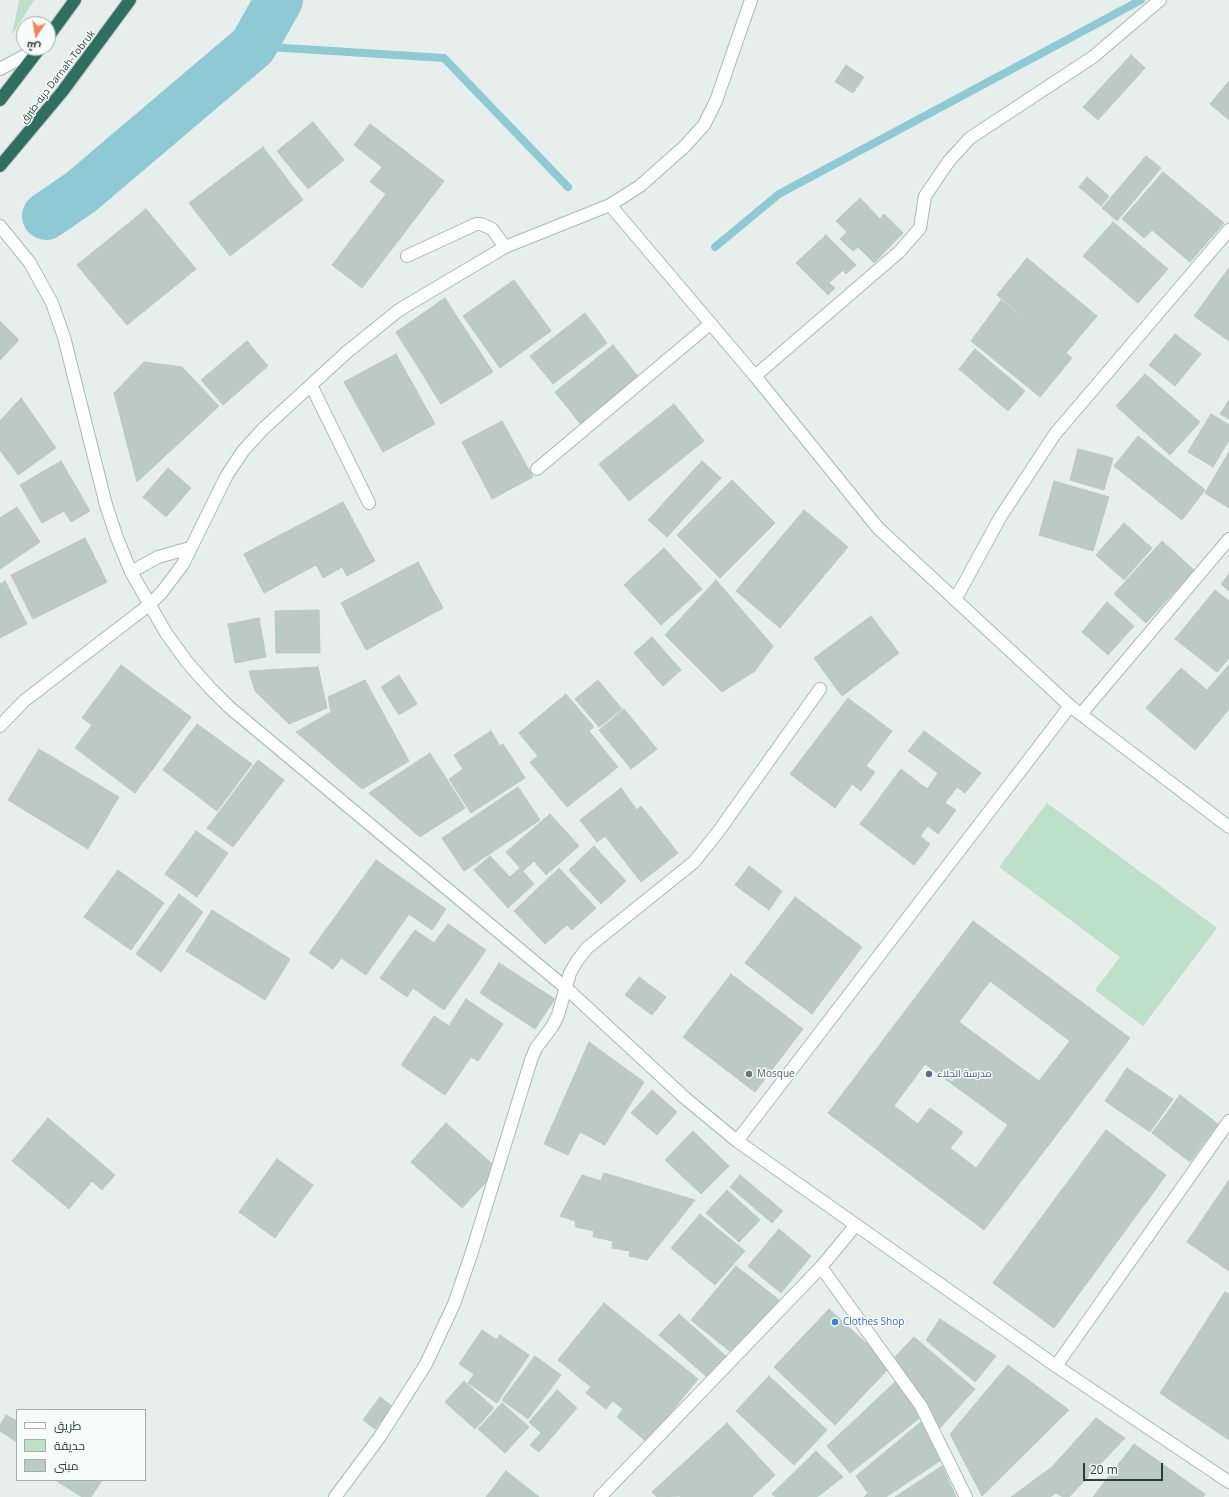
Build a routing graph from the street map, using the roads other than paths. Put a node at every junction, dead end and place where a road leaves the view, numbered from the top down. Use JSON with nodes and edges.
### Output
{"nodes":[{"id":1,"x":75,"y":0,"type":"edge"},
{"id":2,"x":130,"y":0,"type":"edge"},
{"id":3,"x":751,"y":0,"type":"edge"},
{"id":4,"x":1160,"y":0,"type":"edge"},
{"id":5,"x":56,"y":26,"type":"edge"},
{"id":6,"x":25,"y":56,"type":"edge"},
{"id":7,"x":34,"y":56,"type":"edge"},
{"id":8,"x":0,"y":69,"type":"edge"},
{"id":9,"x":0,"y":100,"type":"edge"},
{"id":10,"x":0,"y":166,"type":"edge"},
{"id":11,"x":610,"y":205,"type":"junction"},
{"id":12,"x":0,"y":226,"type":"edge"},
{"id":13,"x":1229,"y":230,"type":"edge"},
{"id":14,"x":505,"y":247,"type":"junction"},
{"id":15,"x":407,"y":256,"type":"dead end"},
{"id":16,"x":710,"y":324,"type":"junction"},
{"id":17,"x":755,"y":376,"type":"junction"},
{"id":18,"x":311,"y":385,"type":"junction"},
{"id":19,"x":537,"y":469,"type":"dead end"},
{"id":20,"x":369,"y":503,"type":"dead end"},
{"id":21,"x":1229,"y":539,"type":"edge"},
{"id":22,"x":190,"y":548,"type":"junction"},
{"id":23,"x":131,"y":572,"type":"junction"},
{"id":24,"x":955,"y":600,"type":"junction"},
{"id":25,"x":149,"y":605,"type":"junction"},
{"id":26,"x":820,"y":689,"type":"dead end"},
{"id":27,"x":1070,"y":706,"type":"junction"},
{"id":28,"x":1081,"y":714,"type":"junction"},
{"id":29,"x":0,"y":726,"type":"edge"},
{"id":30,"x":1229,"y":827,"type":"edge"},
{"id":31,"x":566,"y":988,"type":"junction"},
{"id":32,"x":1229,"y":1121,"type":"edge"},
{"id":33,"x":737,"y":1141,"type":"junction"},
{"id":34,"x":855,"y":1226,"type":"junction"},
{"id":35,"x":821,"y":1267,"type":"junction"},
{"id":36,"x":1056,"y":1366,"type":"junction"},
{"id":37,"x":1229,"y":1482,"type":"edge"},
{"id":38,"x":335,"y":1497,"type":"edge"},
{"id":39,"x":600,"y":1497,"type":"edge"},
{"id":40,"x":966,"y":1497,"type":"edge"}],
"edges":[{"from":1,"to":5,"type":"highway"},
{"from":2,"to":10,"type":"highway","name":"درنه-طبرق Darnah-Tobruk"},
{"from":3,"to":11,"type":"street"},
{"from":4,"to":17,"type":"street"},
{"from":6,"to":8,"type":"street"},
{"from":7,"to":9,"type":"highway"},
{"from":11,"to":14,"type":"street"},
{"from":11,"to":16,"type":"street"},
{"from":12,"to":23,"type":"street"},
{"from":13,"to":24,"type":"street"},
{"from":14,"to":15,"type":"street"},
{"from":14,"to":18,"type":"street"},
{"from":16,"to":17,"type":"street"},
{"from":16,"to":19,"type":"street"},
{"from":17,"to":24,"type":"street"},
{"from":18,"to":20,"type":"street"},
{"from":18,"to":22,"type":"street"},
{"from":21,"to":28,"type":"street"},
{"from":22,"to":23,"type":"street"},
{"from":22,"to":25,"type":"street"},
{"from":23,"to":25,"type":"street"},
{"from":24,"to":27,"type":"street"},
{"from":25,"to":29,"type":"street"},
{"from":25,"to":31,"type":"street"},
{"from":26,"to":31,"type":"street"},
{"from":27,"to":28,"type":"street"},
{"from":27,"to":33,"type":"street"},
{"from":28,"to":30,"type":"street"},
{"from":31,"to":33,"type":"street"},
{"from":31,"to":38,"type":"street"},
{"from":32,"to":36,"type":"street"},
{"from":33,"to":34,"type":"street"},
{"from":34,"to":35,"type":"street"},
{"from":34,"to":36,"type":"street"},
{"from":35,"to":39,"type":"street"},
{"from":35,"to":40,"type":"street"},
{"from":36,"to":37,"type":"street"}]}
